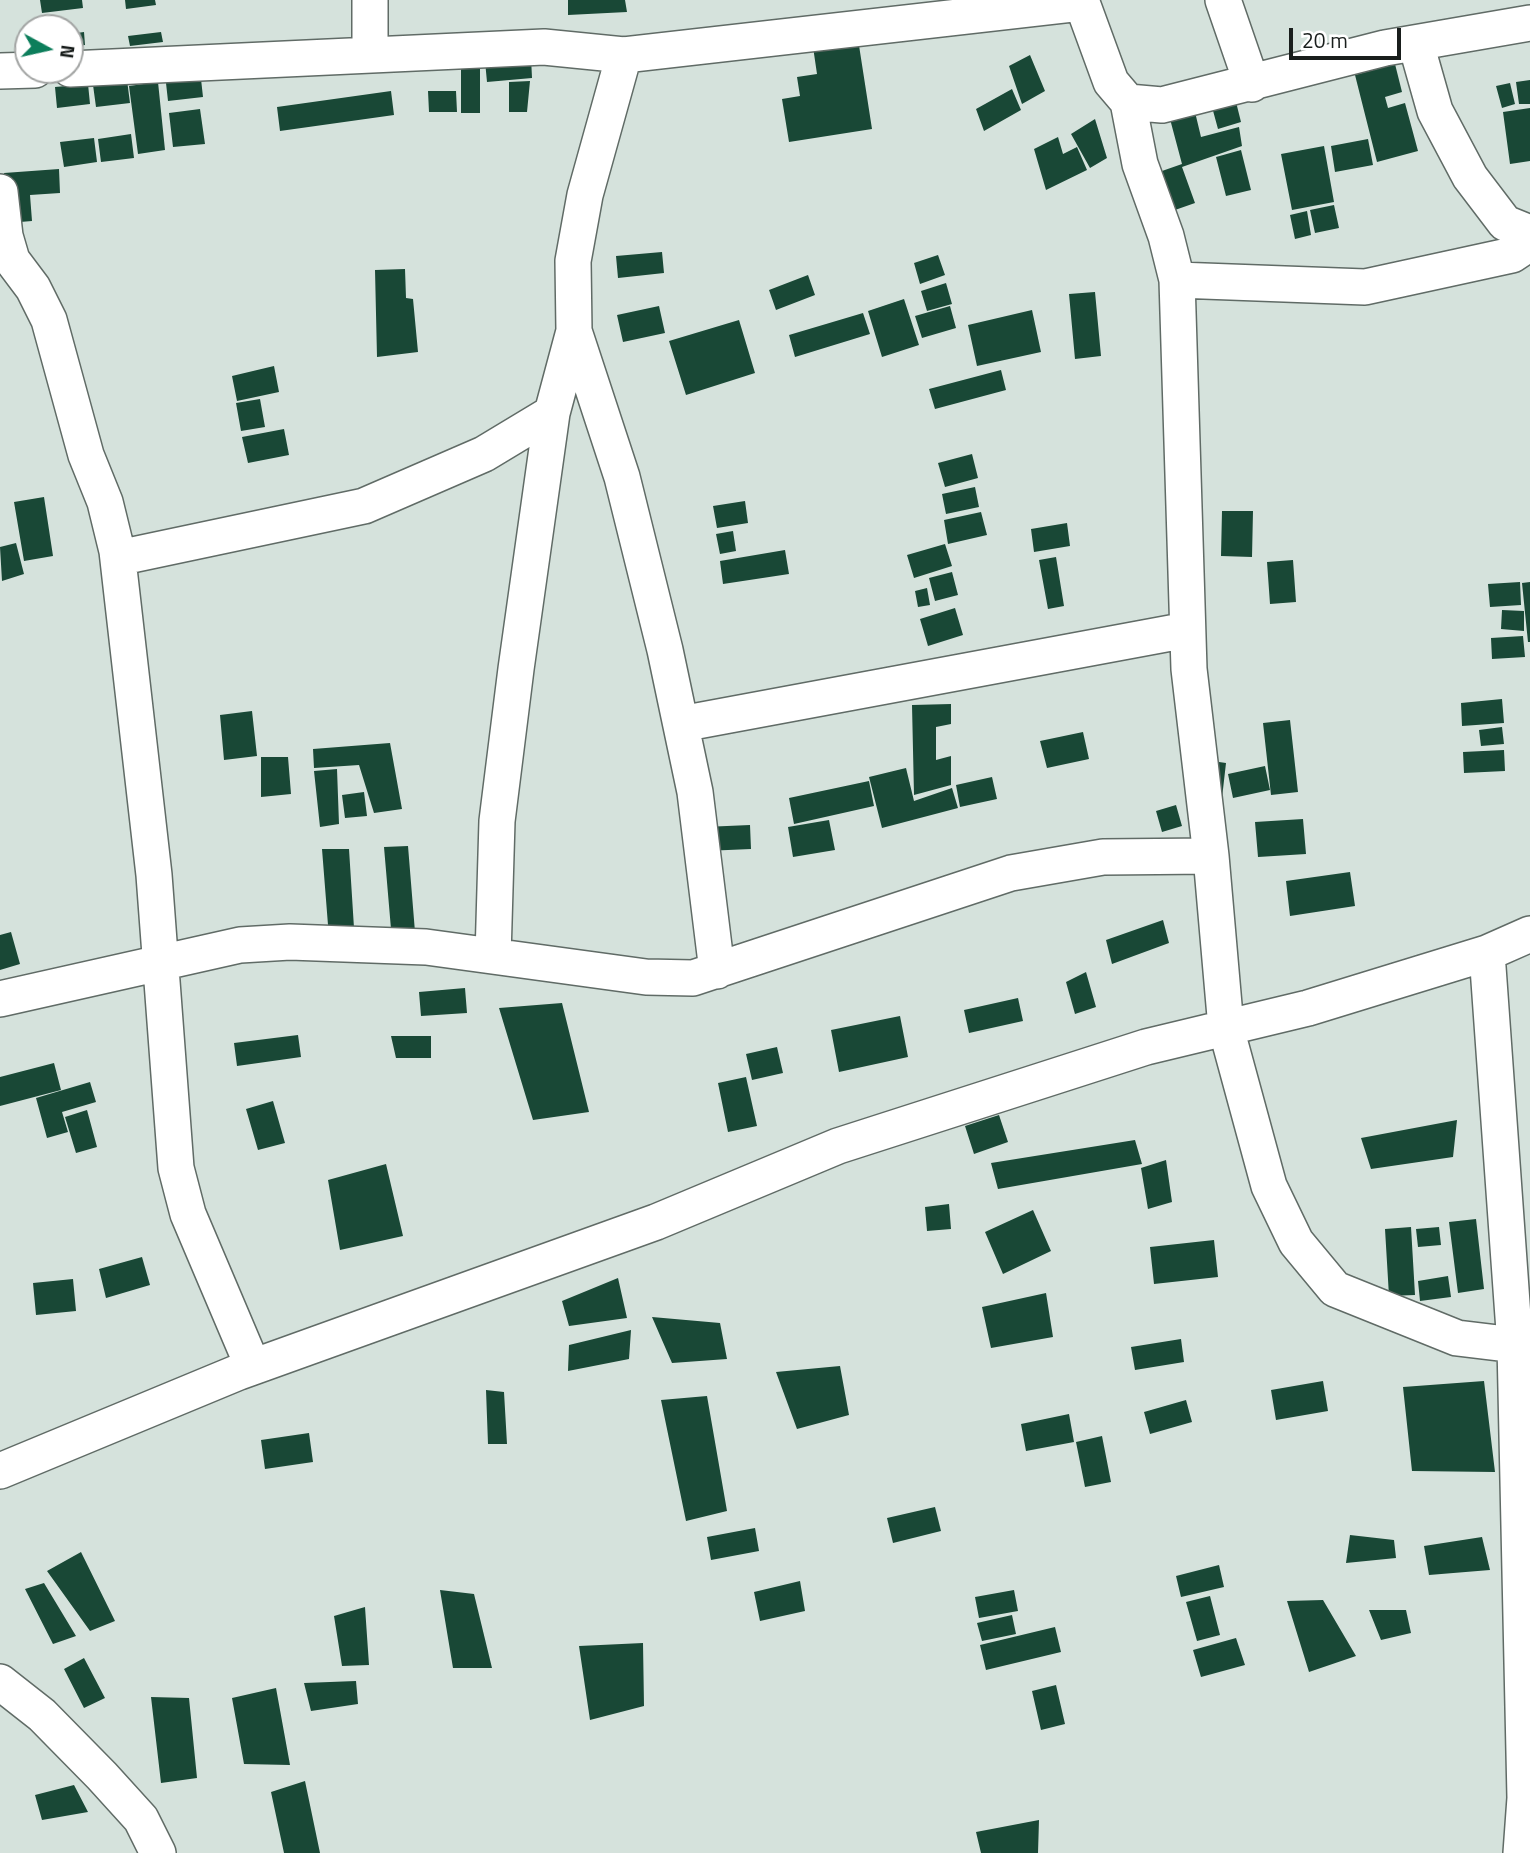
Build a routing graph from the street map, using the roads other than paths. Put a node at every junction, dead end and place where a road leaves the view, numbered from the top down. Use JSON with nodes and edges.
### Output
{"nodes":[{"id":1,"x":370,"y":0,"type":"edge"},
{"id":2,"x":1223,"y":0,"type":"edge"},
{"id":3,"x":1081,"y":2,"type":"edge"},
{"id":4,"x":1013,"y":6,"type":"edge"},
{"id":5,"x":1530,"y":23,"type":"edge"},
{"id":6,"x":1416,"y":44,"type":"junction"},
{"id":7,"x":370,"y":55,"type":"junction"},
{"id":8,"x":624,"y":55,"type":"junction"},
{"id":9,"x":84,"y":68,"type":"edge"},
{"id":10,"x":1252,"y":84,"type":"junction"},
{"id":11,"x":1128,"y":102,"type":"junction"},
{"id":12,"x":0,"y":192,"type":"edge"},
{"id":13,"x":1530,"y":233,"type":"edge"},
{"id":14,"x":1530,"y":243,"type":"edge"},
{"id":15,"x":1177,"y":280,"type":"junction"},
{"id":16,"x":574,"y":331,"type":"junction"},
{"id":17,"x":552,"y":413,"type":"junction"},
{"id":18,"x":118,"y":558,"type":"junction"},
{"id":19,"x":1187,"y":630,"type":"junction"},
{"id":20,"x":681,"y":724,"type":"junction"},
{"id":21,"x":1211,"y":856,"type":"junction"},
{"id":22,"x":1530,"y":934,"type":"edge"},
{"id":23,"x":1487,"y":953,"type":"junction"},
{"id":24,"x":493,"y":956,"type":"junction"},
{"id":25,"x":162,"y":965,"type":"junction"},
{"id":26,"x":717,"y":971,"type":"junction"},
{"id":27,"x":0,"y":999,"type":"edge"},
{"id":28,"x":1226,"y":1028,"type":"junction"},
{"id":29,"x":1520,"y":1333,"type":"edge"},
{"id":30,"x":253,"y":1367,"type":"junction"},
{"id":31,"x":0,"y":1471,"type":"edge"},
{"id":32,"x":0,"y":1682,"type":"edge"},
{"id":33,"x":158,"y":1853,"type":"edge"},
{"id":34,"x":1521,"y":1853,"type":"edge"}],
"edges":[{"from":1,"to":7,"type":"street"},
{"from":2,"to":10,"type":"street"},
{"from":3,"to":4,"type":"street"},
{"from":3,"to":11,"type":"street"},
{"from":4,"to":8,"type":"street"},
{"from":5,"to":6,"type":"street"},
{"from":6,"to":10,"type":"street"},
{"from":6,"to":13,"type":"street"},
{"from":7,"to":8,"type":"street"},
{"from":7,"to":9,"type":"street"},
{"from":8,"to":16,"type":"street"},
{"from":10,"to":11,"type":"street"},
{"from":11,"to":15,"type":"street"},
{"from":12,"to":18,"type":"street"},
{"from":14,"to":15,"type":"street"},
{"from":15,"to":19,"type":"street"},
{"from":16,"to":17,"type":"street"},
{"from":16,"to":20,"type":"street"},
{"from":17,"to":18,"type":"street"},
{"from":17,"to":24,"type":"street"},
{"from":18,"to":25,"type":"street"},
{"from":19,"to":20,"type":"street"},
{"from":19,"to":21,"type":"street"},
{"from":20,"to":26,"type":"street"},
{"from":21,"to":26,"type":"street"},
{"from":21,"to":28,"type":"street"},
{"from":22,"to":23,"type":"street"},
{"from":23,"to":28,"type":"street"},
{"from":23,"to":29,"type":"street"},
{"from":24,"to":25,"type":"street"},
{"from":24,"to":26,"type":"street"},
{"from":25,"to":27,"type":"street"},
{"from":25,"to":30,"type":"street"},
{"from":28,"to":29,"type":"street"},
{"from":28,"to":30,"type":"street"},
{"from":29,"to":34,"type":"street"},
{"from":30,"to":31,"type":"street"},
{"from":32,"to":33,"type":"street"}]}
